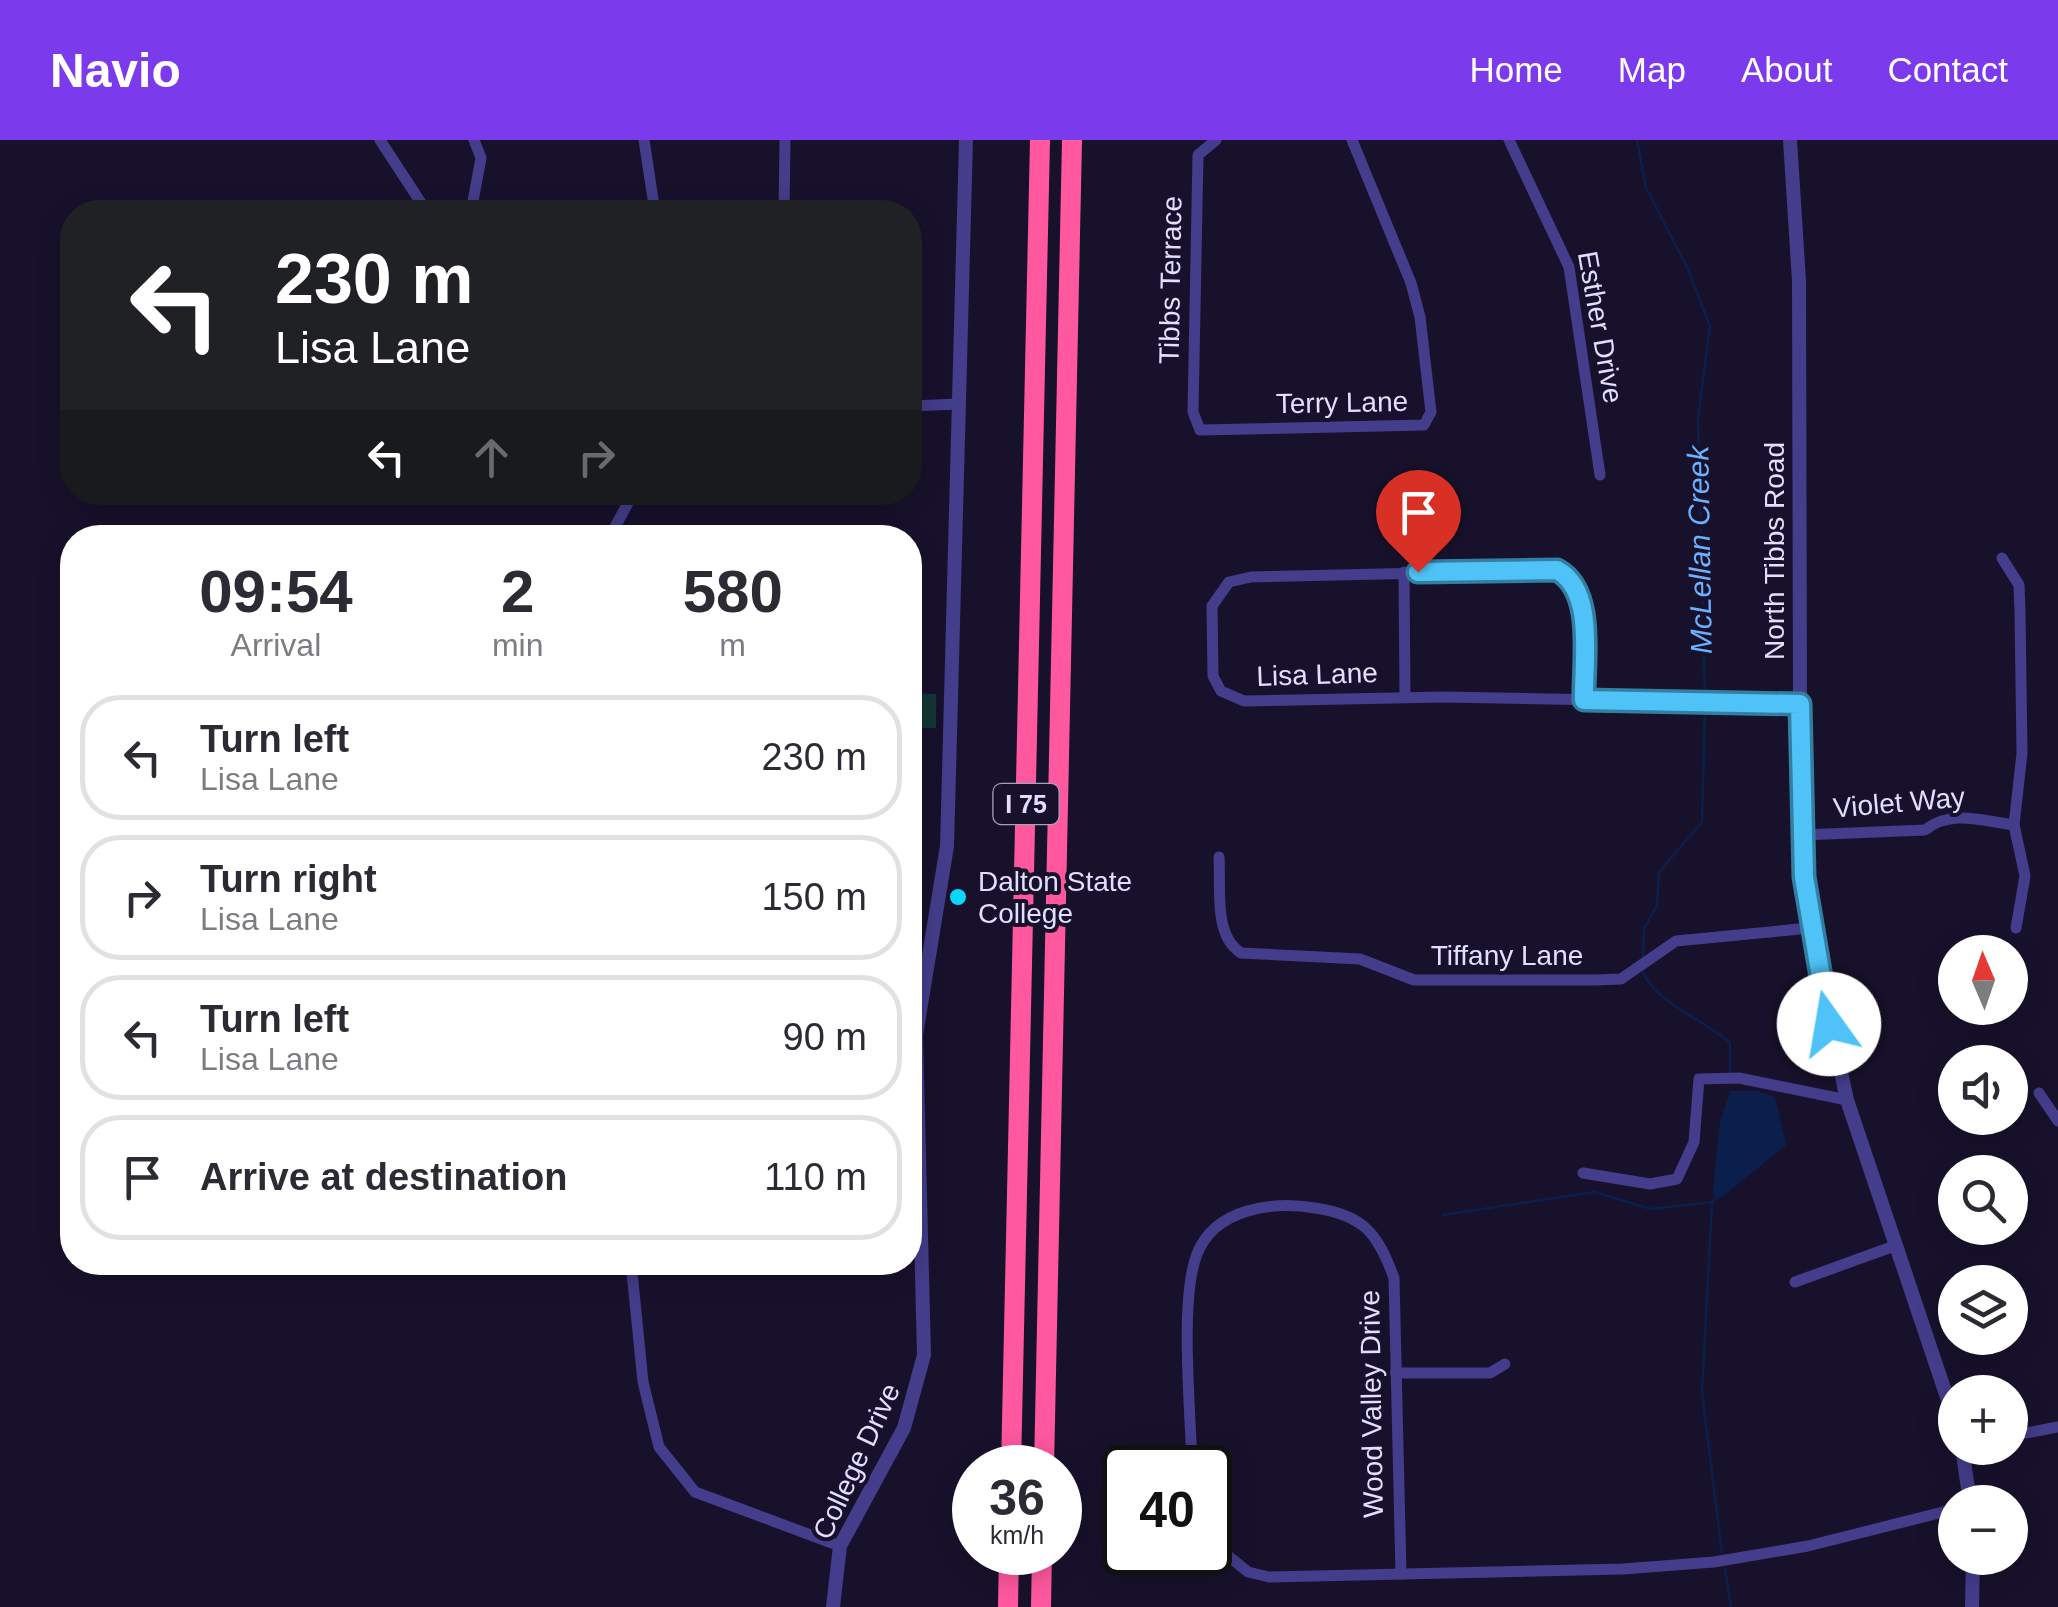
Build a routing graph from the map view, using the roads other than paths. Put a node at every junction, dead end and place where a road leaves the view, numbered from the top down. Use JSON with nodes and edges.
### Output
{"nodes":[{"id":1,"x":380,"y":140,"type":"edge"},
{"id":2,"x":474,"y":140,"type":"edge"},
{"id":3,"x":644,"y":140,"type":"edge"},
{"id":4,"x":785,"y":140,"type":"edge"},
{"id":5,"x":966,"y":140,"type":"edge"},
{"id":6,"x":1040,"y":140,"type":"edge"},
{"id":7,"x":1072,"y":140,"type":"edge"},
{"id":8,"x":1216,"y":140,"type":"edge"},
{"id":9,"x":1352,"y":140,"type":"edge"},
{"id":10,"x":1510,"y":140,"type":"edge"},
{"id":11,"x":1790,"y":140,"type":"edge"},
{"id":12,"x":419,"y":200,"type":"edge"},
{"id":13,"x":474,"y":200,"type":"edge"},
{"id":14,"x":653,"y":200,"type":"edge"},
{"id":15,"x":784,"y":200,"type":"edge"},
{"id":16,"x":959,"y":404,"type":"junction"},
{"id":17,"x":922,"y":406,"type":"edge"},
{"id":18,"x":1200,"y":430,"type":"joint"},
{"id":19,"x":1600,"y":475,"type":"dead end"},
{"id":20,"x":2002,"y":558,"type":"dead end"},
{"id":21,"x":1404,"y":572,"type":"junction"},
{"id":22,"x":1406,"y":697,"type":"junction"},
{"id":23,"x":1584,"y":700,"type":"junction"},
{"id":24,"x":1800,"y":704,"type":"junction"},
{"id":25,"x":2014,"y":825,"type":"junction"},
{"id":26,"x":1803,"y":835,"type":"junction"},
{"id":27,"x":1219,"y":857,"type":"dead end"},
{"id":28,"x":1810,"y":928,"type":"junction"},
{"id":29,"x":2016,"y":928,"type":"dead end"},
{"id":30,"x":922,"y":1000,"type":"edge"},
{"id":31,"x":2039,"y":1093,"type":"dead end"},
{"id":32,"x":1847,"y":1100,"type":"junction"},
{"id":33,"x":2058,"y":1121,"type":"edge"},
{"id":34,"x":1582,"y":1173,"type":"dead end"},
{"id":35,"x":1897,"y":1245,"type":"junction"},
{"id":36,"x":922,"y":1274,"type":"edge"},
{"id":37,"x":632,"y":1275,"type":"edge"},
{"id":38,"x":1795,"y":1282,"type":"dead end"},
{"id":39,"x":1505,"y":1364,"type":"dead end"},
{"id":40,"x":1396,"y":1373,"type":"junction"},
{"id":41,"x":1940,"y":1375,"type":"edge"},
{"id":42,"x":2058,"y":1427,"type":"edge"},
{"id":43,"x":2028,"y":1433,"type":"edge"},
{"id":44,"x":1011,"y":1445,"type":"edge"},
{"id":45,"x":1044,"y":1445,"type":"edge"},
{"id":46,"x":1192,"y":1445,"type":"edge"},
{"id":47,"x":1938,"y":1513,"type":"edge"},
{"id":48,"x":840,"y":1546,"type":"junction"},
{"id":49,"x":1232,"y":1559,"type":"edge"},
{"id":50,"x":1401,"y":1574,"type":"junction"},
{"id":51,"x":1009,"y":1575,"type":"edge"},
{"id":52,"x":1042,"y":1575,"type":"edge"},
{"id":53,"x":1973,"y":1575,"type":"edge"},
{"id":54,"x":833,"y":1607,"type":"edge"},
{"id":55,"x":1008,"y":1607,"type":"edge"},
{"id":56,"x":1041,"y":1607,"type":"edge"},
{"id":57,"x":1972,"y":1607,"type":"edge"}],
"edges":[{"from":1,"to":12,"type":"street"},
{"from":2,"to":13,"type":"street"},
{"from":3,"to":14,"type":"street"},
{"from":4,"to":15,"type":"street"},
{"from":5,"to":16,"type":"street","name":"College Drive"},
{"from":6,"to":44,"type":"highway","number":"I 75"},
{"from":7,"to":45,"type":"highway","number":"I 75"},
{"from":8,"to":18,"type":"street","name":"Tibbs Terrace"},
{"from":9,"to":18,"type":"street","name":"Terry Lane"},
{"from":10,"to":19,"type":"street","name":"Esther Drive"},
{"from":11,"to":24,"type":"street","name":"North Tibbs Road"},
{"from":16,"to":17,"type":"street"},
{"from":16,"to":30,"type":"street","name":"College Drive"},
{"from":20,"to":25,"type":"street"},
{"from":21,"to":22,"type":"street"},
{"from":21,"to":22,"type":"street","name":"Lisa Lane"},
{"from":21,"to":23,"type":"street","name":"Lisa Lane"},
{"from":22,"to":23,"type":"street","name":"Lisa Lane"},
{"from":23,"to":24,"type":"street","name":"Lisa Lane"},
{"from":24,"to":26,"type":"street","name":"North Tibbs Road"},
{"from":25,"to":26,"type":"street","name":"Violet Way"},
{"from":25,"to":29,"type":"street"},
{"from":26,"to":28,"type":"street","name":"North Tibbs Road"},
{"from":27,"to":28,"type":"street","name":"Tiffany Lane"},
{"from":28,"to":32,"type":"street","name":"North Tibbs Road"},
{"from":31,"to":33,"type":"street"},
{"from":32,"to":34,"type":"street"},
{"from":32,"to":35,"type":"street","name":"North Tibbs Road"},
{"from":35,"to":38,"type":"street"},
{"from":35,"to":41,"type":"street","name":"North Tibbs Road"},
{"from":36,"to":48,"type":"street","name":"College Drive"},
{"from":37,"to":48,"type":"street"},
{"from":39,"to":40,"type":"street"},
{"from":40,"to":46,"type":"street","name":"Wood Valley Drive"},
{"from":40,"to":50,"type":"street","name":"Wood Valley Drive"},
{"from":42,"to":43,"type":"street"},
{"from":47,"to":50,"type":"street"},
{"from":48,"to":54,"type":"street","name":"College Drive"},
{"from":49,"to":50,"type":"street"},
{"from":51,"to":55,"type":"highway"},
{"from":52,"to":56,"type":"highway"},
{"from":53,"to":57,"type":"street"}]}
